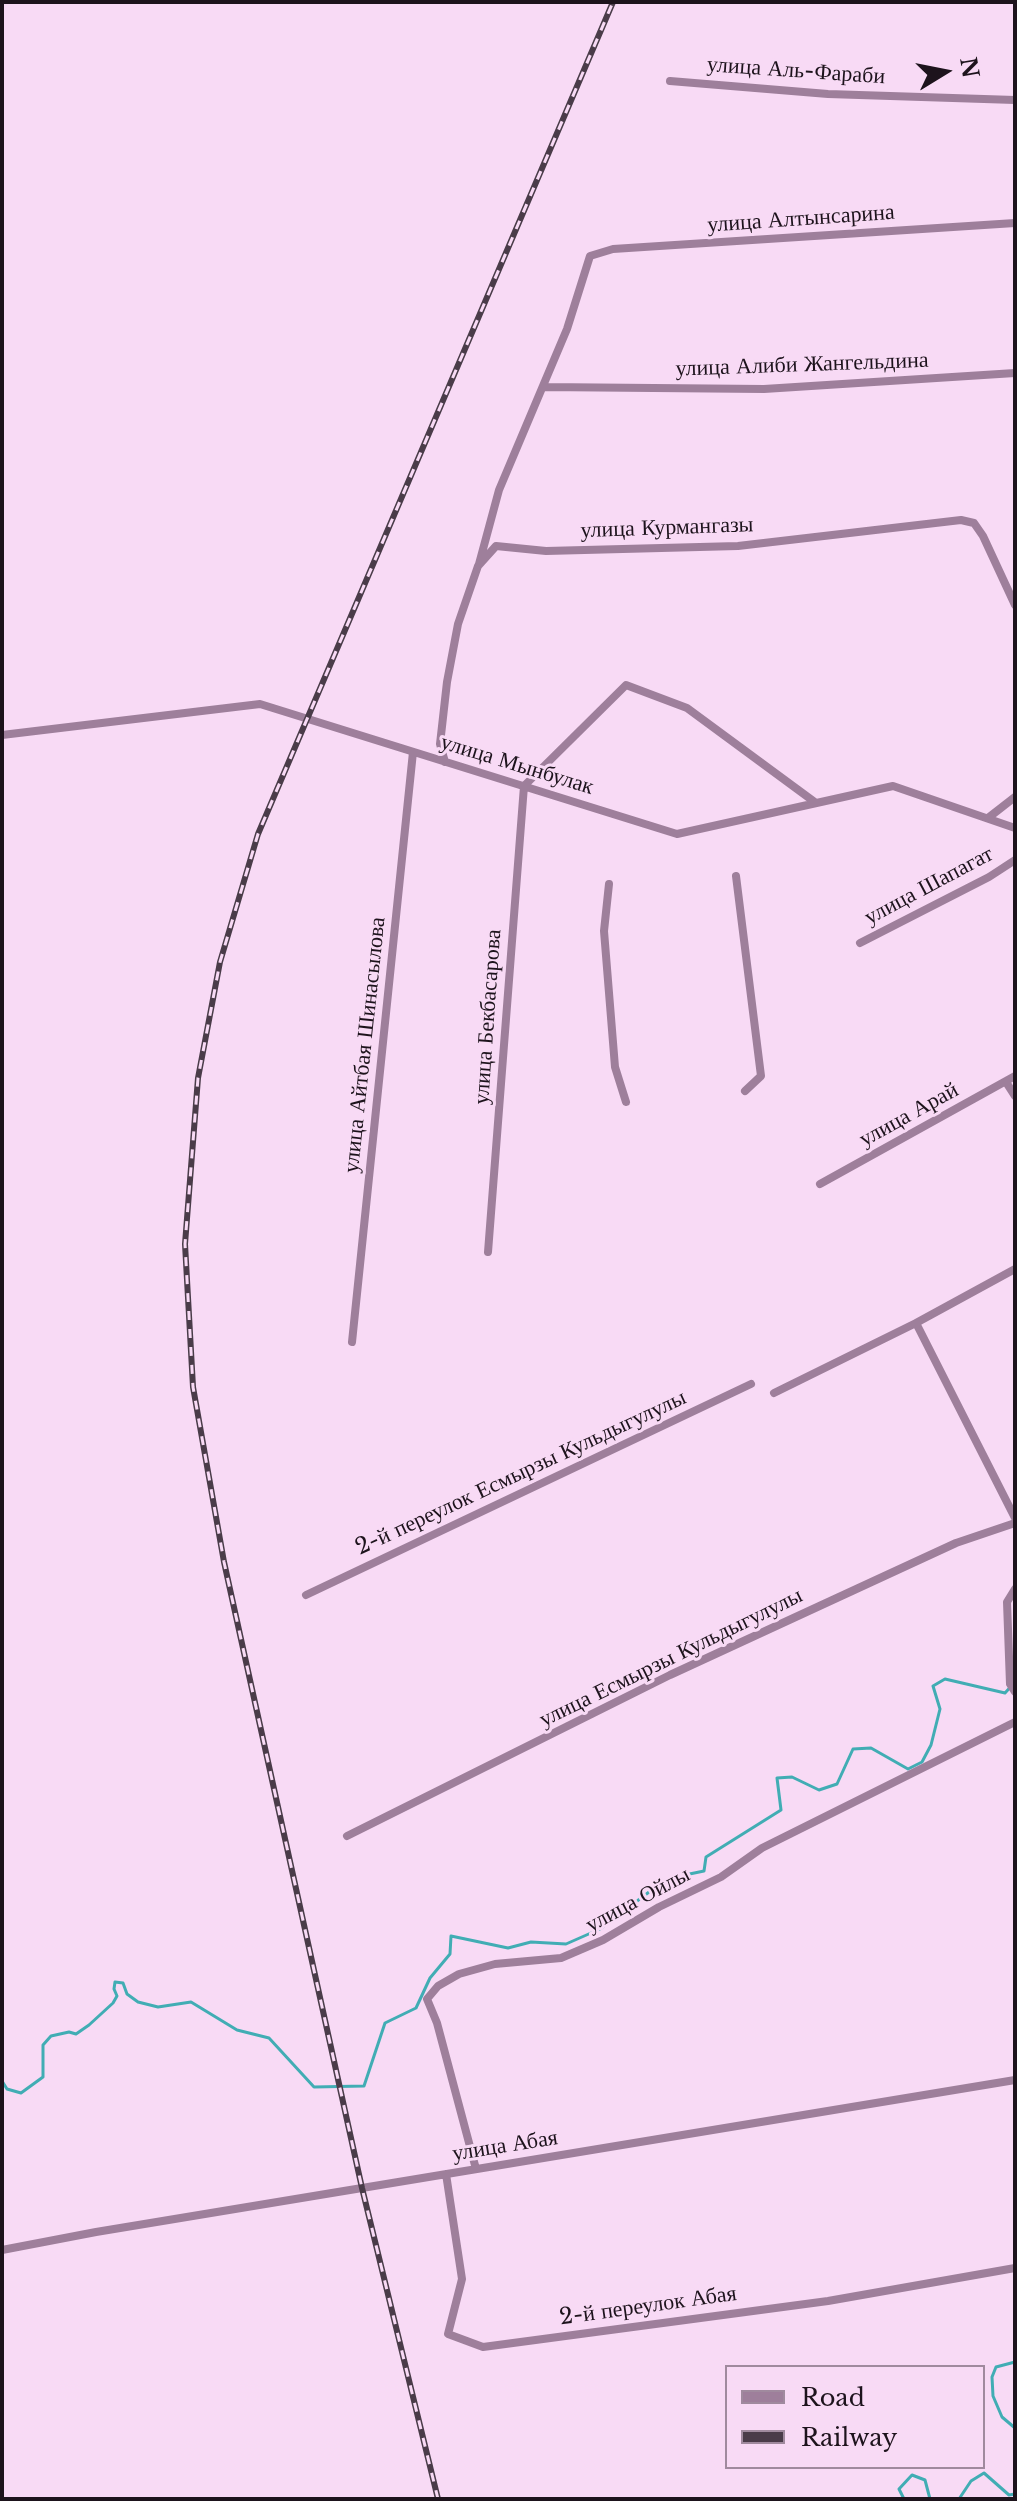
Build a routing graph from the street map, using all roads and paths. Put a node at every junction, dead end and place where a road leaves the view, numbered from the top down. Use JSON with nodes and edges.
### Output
{"nodes":[{"id":1,"x":670,"y":81,"type":"dead end"},
{"id":2,"x":1015,"y":100,"type":"edge"},
{"id":3,"x":1015,"y":223,"type":"edge"},
{"id":4,"x":1015,"y":373,"type":"edge"},
{"id":5,"x":543,"y":387,"type":"junction"},
{"id":6,"x":478,"y":566,"type":"junction"},
{"id":7,"x":1015,"y":605,"type":"edge"},
{"id":8,"x":2,"y":735,"type":"edge"},
{"id":9,"x":413,"y":752,"type":"junction"},
{"id":10,"x":445,"y":762,"type":"junction"},
{"id":11,"x":524,"y":786,"type":"junction"},
{"id":12,"x":1015,"y":797,"type":"edge"},
{"id":13,"x":816,"y":803,"type":"junction"},
{"id":14,"x":988,"y":818,"type":"junction"},
{"id":15,"x":1015,"y":828,"type":"edge"},
{"id":16,"x":1015,"y":860,"type":"edge"},
{"id":17,"x":736,"y":876,"type":"dead end"},
{"id":18,"x":609,"y":884,"type":"dead end"},
{"id":19,"x":860,"y":943,"type":"dead end"},
{"id":20,"x":1011,"y":1079,"type":"edge"},
{"id":21,"x":745,"y":1091,"type":"dead end"},
{"id":22,"x":1015,"y":1096,"type":"edge"},
{"id":23,"x":626,"y":1102,"type":"dead end"},
{"id":24,"x":820,"y":1184,"type":"dead end"},
{"id":25,"x":488,"y":1252,"type":"dead end"},
{"id":26,"x":1015,"y":1269,"type":"edge"},
{"id":27,"x":916,"y":1323,"type":"junction"},
{"id":28,"x":352,"y":1342,"type":"dead end"},
{"id":29,"x":751,"y":1384,"type":"dead end"},
{"id":30,"x":774,"y":1393,"type":"dead end"},
{"id":31,"x":1015,"y":1521,"type":"edge"},
{"id":32,"x":1015,"y":1589,"type":"edge"},
{"id":33,"x":306,"y":1595,"type":"dead end"},
{"id":34,"x":1015,"y":1692,"type":"edge"},
{"id":35,"x":1015,"y":1722,"type":"edge"},
{"id":36,"x":347,"y":1836,"type":"dead end"},
{"id":37,"x":1015,"y":2080,"type":"edge"},
{"id":38,"x":476,"y":2169,"type":"junction"},
{"id":39,"x":446,"y":2174,"type":"junction"},
{"id":40,"x":2,"y":2250,"type":"edge"},
{"id":41,"x":1015,"y":2268,"type":"edge"}],
"edges":[{"from":1,"to":2,"type":"street","name":"улица Аль-Фараби"},
{"from":3,"to":5,"type":"street","name":"улица Алтынсарина"},
{"from":4,"to":5,"type":"street","name":"улица Алиби Жангельдина"},
{"from":5,"to":6,"type":"street"},
{"from":6,"to":7,"type":"street","name":"улица Курмангазы"},
{"from":6,"to":10,"type":"street"},
{"from":8,"to":9,"type":"street","name":"улица Мынбулак"},
{"from":9,"to":10,"type":"street","name":"улица Мынбулак"},
{"from":9,"to":28,"type":"street","name":"улица Айтбая Шинасылова"},
{"from":10,"to":11,"type":"street","name":"улица Мынбулак"},
{"from":11,"to":13,"type":"street","name":"улица Мынбулак"},
{"from":11,"to":13,"type":"street"},
{"from":11,"to":25,"type":"street","name":"улица Бекбасарова"},
{"from":12,"to":14,"type":"street"},
{"from":13,"to":14,"type":"street","name":"улица Мынбулак"},
{"from":14,"to":15,"type":"street","name":"улица Мынбулак"},
{"from":16,"to":19,"type":"street","name":"улица Шапагат"},
{"from":17,"to":21,"type":"street"},
{"from":18,"to":23,"type":"street"},
{"from":20,"to":22,"type":"street"},
{"from":20,"to":24,"type":"street","name":"улица Арай"},
{"from":26,"to":27,"type":"street"},
{"from":27,"to":30,"type":"street"},
{"from":27,"to":31,"type":"street","name":"улица Есмырзы Кульдыгулулы"},
{"from":29,"to":33,"type":"street","name":"2-й переулок Есмырзы Кульдыгулулы"},
{"from":31,"to":36,"type":"street","name":"улица Есмырзы Кульдыгулулы"},
{"from":32,"to":34,"type":"street"},
{"from":35,"to":38,"type":"street","name":"улица Ойлы"},
{"from":37,"to":38,"type":"street","name":"улица Абая"},
{"from":38,"to":39,"type":"street","name":"улица Абая"},
{"from":39,"to":40,"type":"street","name":"улица Абая"},
{"from":39,"to":41,"type":"street","name":"2-й переулок Абая"}]}
